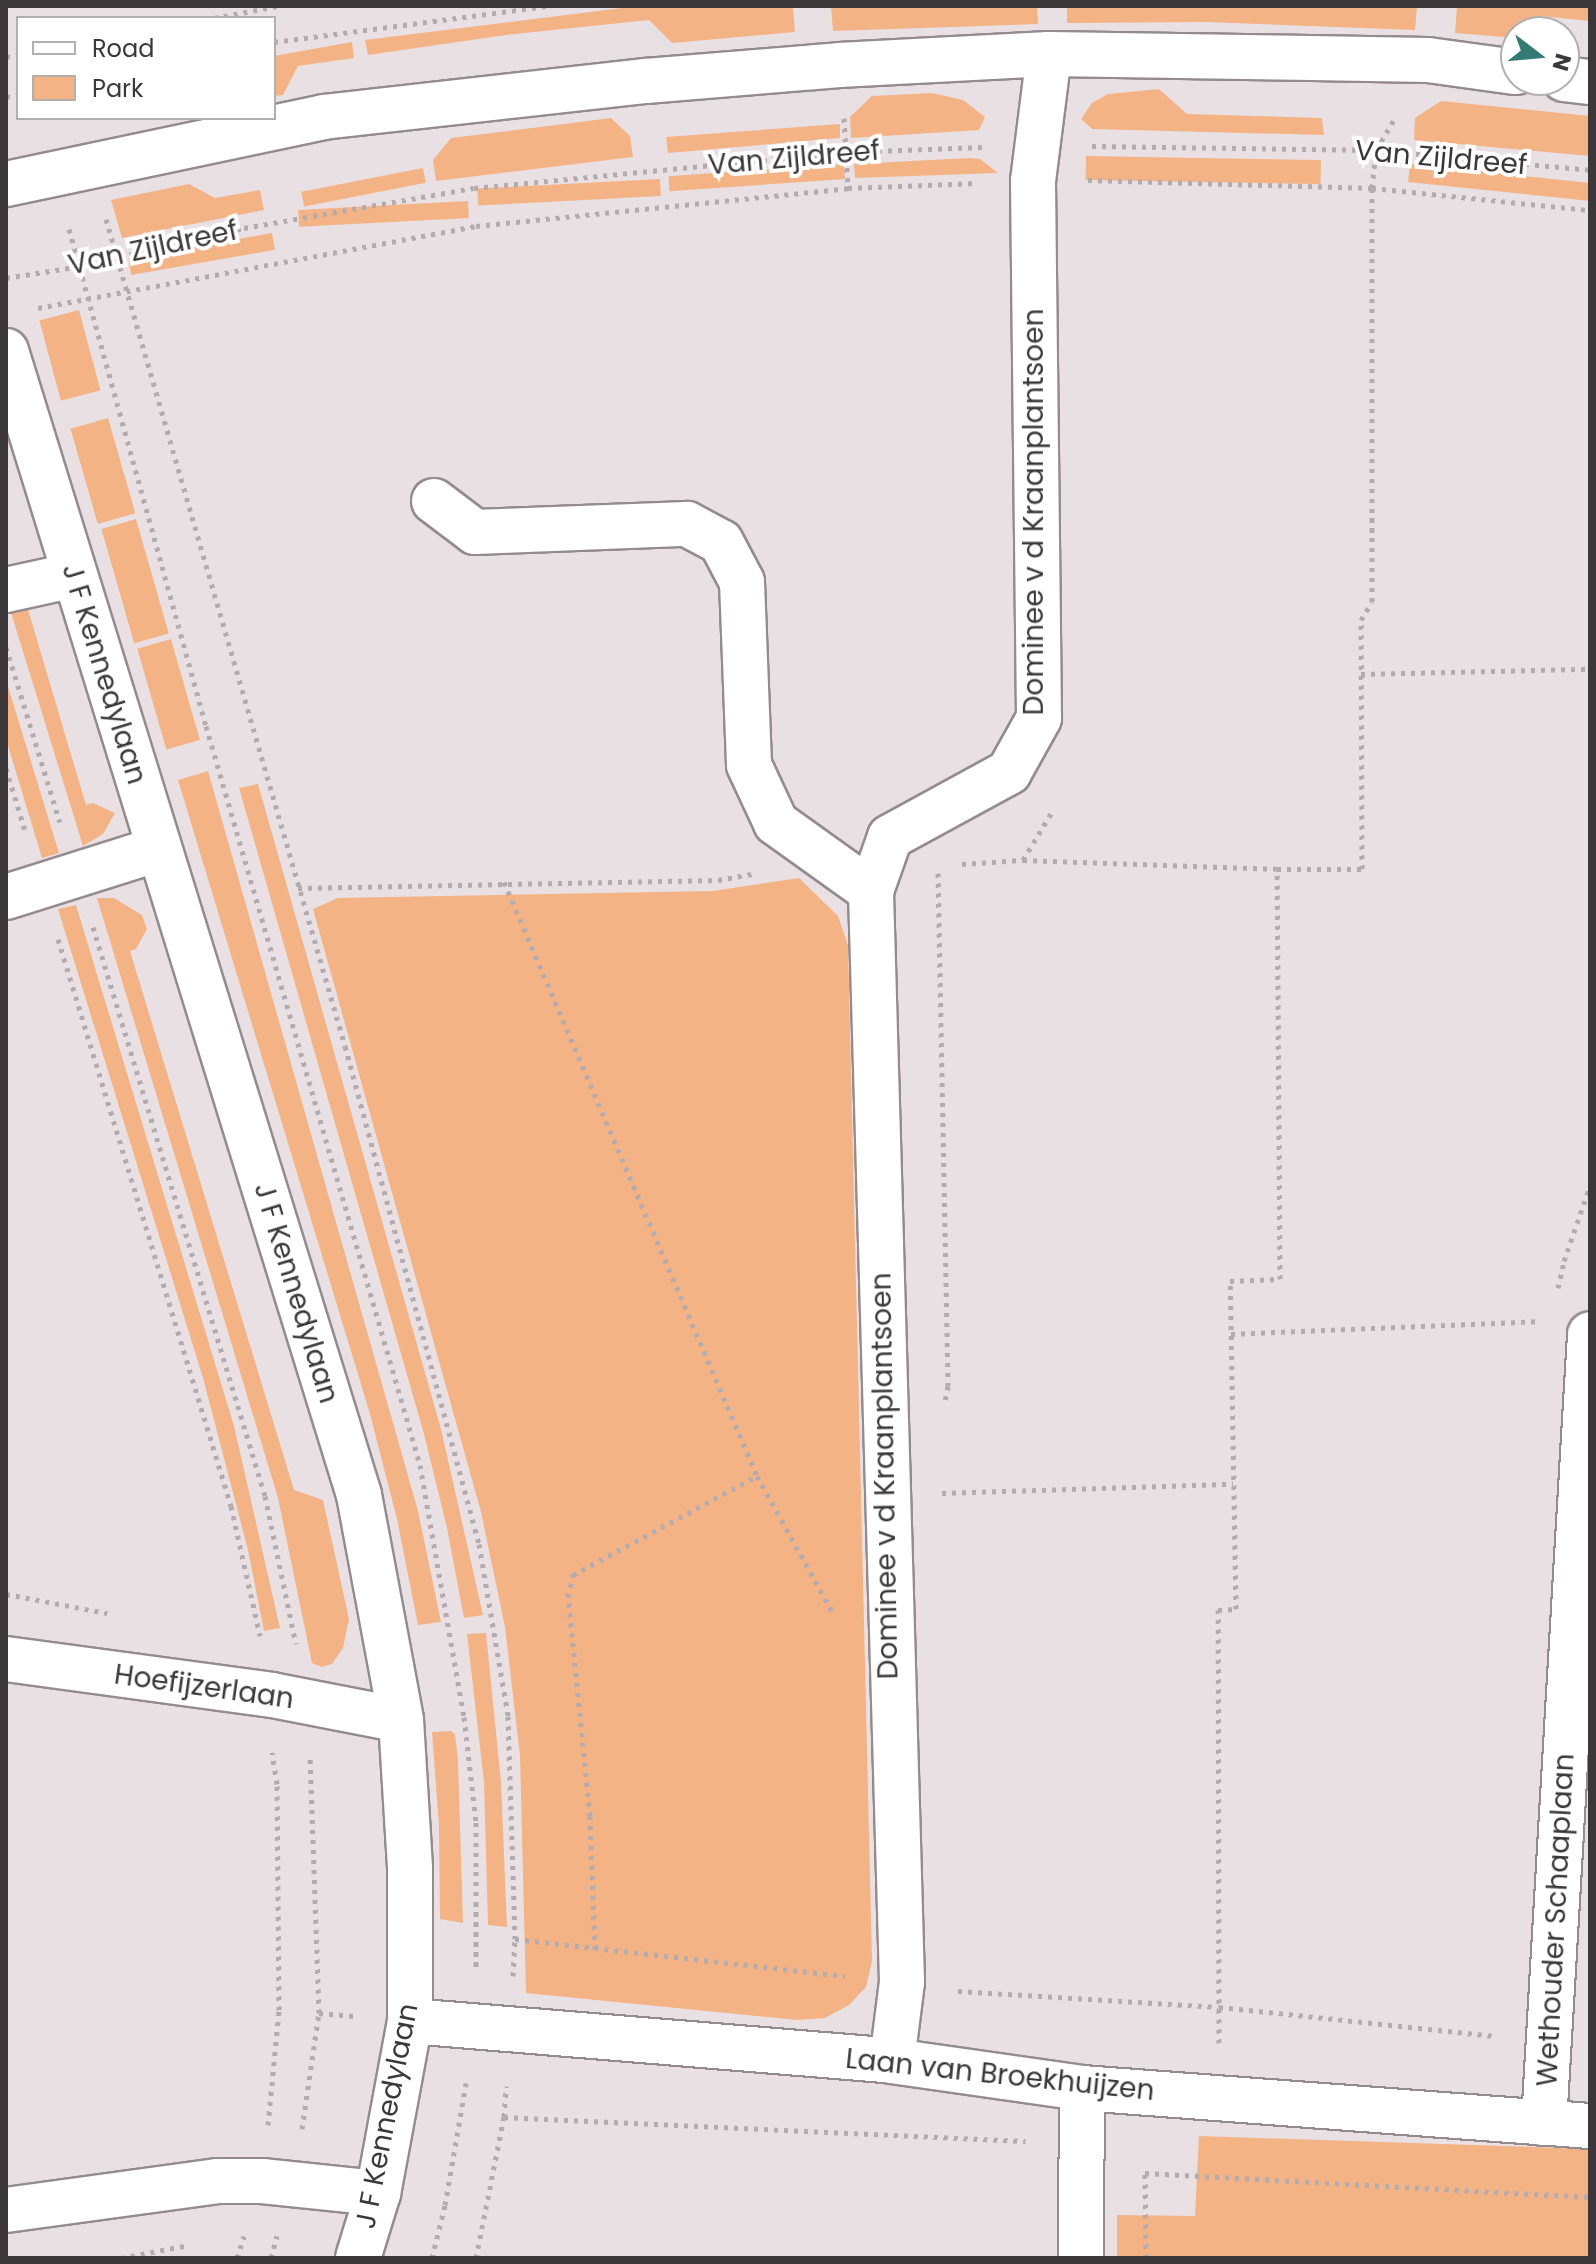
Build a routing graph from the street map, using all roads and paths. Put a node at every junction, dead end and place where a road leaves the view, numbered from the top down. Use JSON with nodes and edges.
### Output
{"nodes":[{"id":1,"x":278,"y":6,"type":"edge"},
{"id":2,"x":547,"y":6,"type":"edge"},
{"id":3,"x":225,"y":16,"type":"edge"},
{"id":4,"x":276,"y":42,"type":"edge"},
{"id":5,"x":1049,"y":54,"type":"junction"},
{"id":6,"x":839,"y":65,"type":"junction"},
{"id":7,"x":1500,"y":70,"type":"edge"},
{"id":8,"x":1376,"y":150,"type":"junction"},
{"id":9,"x":848,"y":152,"type":"junction"},
{"id":10,"x":1035,"y":163,"type":"junction"},
{"id":11,"x":91,"y":166,"type":"junction"},
{"id":12,"x":1590,"y":170,"type":"edge"},
{"id":13,"x":6,"y":184,"type":"edge"},
{"id":14,"x":848,"y":188,"type":"junction"},
{"id":15,"x":1372,"y":188,"type":"junction"},
{"id":16,"x":1590,"y":210,"type":"edge"},
{"id":17,"x":116,"y":257,"type":"junction"},
{"id":18,"x":6,"y":278,"type":"edge"},
{"id":19,"x":126,"y":291,"type":"junction"},
{"id":20,"x":34,"y":309,"type":"dead end"},
{"id":21,"x":6,"y":351,"type":"edge"},
{"id":22,"x":434,"y":501,"type":"dead end"},
{"id":23,"x":74,"y":575,"type":"junction"},
{"id":24,"x":6,"y":590,"type":"edge"},
{"id":25,"x":6,"y":647,"type":"edge"},
{"id":26,"x":1590,"y":669,"type":"edge"},
{"id":27,"x":1361,"y":674,"type":"junction"},
{"id":28,"x":6,"y":768,"type":"edge"},
{"id":29,"x":890,"y":837,"type":"junction"},
{"id":30,"x":158,"y":849,"type":"junction"},
{"id":31,"x":1277,"y":869,"type":"junction"},
{"id":32,"x":762,"y":873,"type":"dead end"},
{"id":33,"x":504,"y":882,"type":"junction"},
{"id":34,"x":42,"y":886,"type":"edge"},
{"id":35,"x":298,"y":888,"type":"junction"},
{"id":36,"x":871,"y":891,"type":"junction"},
{"id":37,"x":1231,"y":1334,"type":"junction"},
{"id":38,"x":1580,"y":1341,"type":"edge"},
{"id":39,"x":757,"y":1476,"type":"junction"},
{"id":40,"x":1233,"y":1484,"type":"junction"},
{"id":41,"x":928,"y":1493,"type":"dead end"},
{"id":42,"x":836,"y":1618,"type":"dead end"},
{"id":43,"x":6,"y":1659,"type":"edge"},
{"id":44,"x":290,"y":1698,"type":"junction"},
{"id":45,"x":401,"y":1720,"type":"junction"},
{"id":46,"x":515,"y":1939,"type":"junction"},
{"id":47,"x":595,"y":1949,"type":"junction"},
{"id":48,"x":902,"y":1982,"type":"junction"},
{"id":49,"x":1219,"y":2007,"type":"junction"},
{"id":50,"x":410,"y":2021,"type":"junction"},
{"id":51,"x":510,"y":2029,"type":"junction"},
{"id":52,"x":1550,"y":2037,"type":"junction"},
{"id":53,"x":892,"y":2061,"type":"junction"},
{"id":54,"x":1082,"y":2088,"type":"junction"},
{"id":55,"x":1220,"y":2098,"type":"junction"},
{"id":56,"x":504,"y":2117,"type":"junction"},
{"id":57,"x":1544,"y":2123,"type":"junction"},
{"id":58,"x":1590,"y":2126,"type":"edge"},
{"id":59,"x":1041,"y":2141,"type":"dead end"},
{"id":60,"x":278,"y":2182,"type":"junction"},
{"id":61,"x":378,"y":2193,"type":"junction"},
{"id":62,"x":1590,"y":2197,"type":"edge"},
{"id":63,"x":6,"y":2210,"type":"edge"},
{"id":64,"x":229,"y":2237,"type":"dead end"},
{"id":65,"x":198,"y":2243,"type":"dead end"},
{"id":66,"x":121,"y":2258,"type":"edge"},
{"id":67,"x":237,"y":2258,"type":"edge"},
{"id":68,"x":271,"y":2258,"type":"edge"},
{"id":69,"x":358,"y":2258,"type":"edge"},
{"id":70,"x":476,"y":2258,"type":"edge"},
{"id":71,"x":1081,"y":2258,"type":"edge"},
{"id":72,"x":1146,"y":2258,"type":"edge"}],
"edges":[{"from":1,"to":3,"type":"path"},
{"from":2,"to":4,"type":"path"},
{"from":5,"to":6,"type":"street"},
{"from":5,"to":7,"type":"street"},
{"from":5,"to":10,"type":"street","name":"Dominee v d Kraanplantsoen"},
{"from":6,"to":9,"type":"path"},
{"from":6,"to":11,"type":"street"},
{"from":8,"to":10,"type":"path","name":"Van Zijldreef"},
{"from":8,"to":12,"type":"path","name":"Van Zijldreef"},
{"from":8,"to":15,"type":"path"},
{"from":9,"to":10,"type":"path","name":"Van Zijldreef"},
{"from":9,"to":14,"type":"path"},
{"from":9,"to":17,"type":"path","name":"Van Zijldreef"},
{"from":10,"to":14,"type":"path"},
{"from":10,"to":15,"type":"path"},
{"from":10,"to":29,"type":"street","name":"Dominee v d Kraanplantsoen"},
{"from":11,"to":13,"type":"street"},
{"from":11,"to":17,"type":"path"},
{"from":14,"to":19,"type":"path"},
{"from":15,"to":16,"type":"path"},
{"from":15,"to":27,"type":"path"},
{"from":17,"to":18,"type":"path","name":"Van Zijldreef"},
{"from":17,"to":19,"type":"path"},
{"from":19,"to":20,"type":"path"},
{"from":19,"to":35,"type":"path"},
{"from":21,"to":23,"type":"street","name":"J F Kennedylaan"},
{"from":22,"to":36,"type":"street"},
{"from":23,"to":24,"type":"street"},
{"from":23,"to":30,"type":"street","name":"J F Kennedylaan"},
{"from":25,"to":34,"type":"path"},
{"from":26,"to":27,"type":"path"},
{"from":27,"to":31,"type":"path"},
{"from":28,"to":34,"type":"path"},
{"from":29,"to":31,"type":"path"},
{"from":29,"to":36,"type":"street","name":"Dominee v d Kraanplantsoen"},
{"from":30,"to":34,"type":"street"},
{"from":30,"to":45,"type":"street","name":"J F Kennedylaan"},
{"from":31,"to":37,"type":"path"},
{"from":32,"to":33,"type":"path"},
{"from":33,"to":35,"type":"path"},
{"from":33,"to":39,"type":"path"},
{"from":34,"to":44,"type":"path"},
{"from":34,"to":44,"type":"path"},
{"from":35,"to":46,"type":"path"},
{"from":36,"to":48,"type":"street","name":"Dominee v d Kraanplantsoen"},
{"from":37,"to":38,"type":"path"},
{"from":37,"to":40,"type":"path"},
{"from":38,"to":52,"type":"street","name":"Wethouder Schaaplaan"},
{"from":39,"to":42,"type":"path"},
{"from":39,"to":47,"type":"path"},
{"from":40,"to":41,"type":"path"},
{"from":40,"to":49,"type":"path"},
{"from":43,"to":44,"type":"street","name":"Hoefijzerlaan"},
{"from":44,"to":45,"type":"street","name":"Hoefijzerlaan"},
{"from":44,"to":60,"type":"path"},
{"from":44,"to":60,"type":"path"},
{"from":45,"to":50,"type":"street","name":"J F Kennedylaan"},
{"from":46,"to":47,"type":"path"},
{"from":46,"to":51,"type":"path"},
{"from":47,"to":48,"type":"path"},
{"from":48,"to":49,"type":"path"},
{"from":48,"to":53,"type":"street","name":"Dominee v d Kraanplantsoen"},
{"from":49,"to":52,"type":"path"},
{"from":49,"to":55,"type":"path"},
{"from":50,"to":51,"type":"street","name":"Laan van Broekhuijzen"},
{"from":50,"to":61,"type":"street","name":"J F Kennedylaan"},
{"from":51,"to":53,"type":"street","name":"Laan van Broekhuijzen"},
{"from":51,"to":56,"type":"path"},
{"from":52,"to":57,"type":"street","name":"Wethouder Schaaplaan"},
{"from":53,"to":54,"type":"street","name":"Laan van Broekhuijzen"},
{"from":54,"to":55,"type":"street","name":"Laan van Broekhuijzen"},
{"from":54,"to":71,"type":"street"},
{"from":55,"to":57,"type":"street","name":"Laan van Broekhuijzen"},
{"from":56,"to":59,"type":"path"},
{"from":56,"to":70,"type":"path"},
{"from":57,"to":58,"type":"street","name":"Laan van Broekhuijzen"},
{"from":60,"to":61,"type":"street"},
{"from":60,"to":63,"type":"street"},
{"from":60,"to":68,"type":"path"},
{"from":61,"to":69,"type":"street","name":"J F Kennedylaan"},
{"from":62,"to":72,"type":"path"},
{"from":64,"to":67,"type":"path"},
{"from":65,"to":66,"type":"path"}]}
